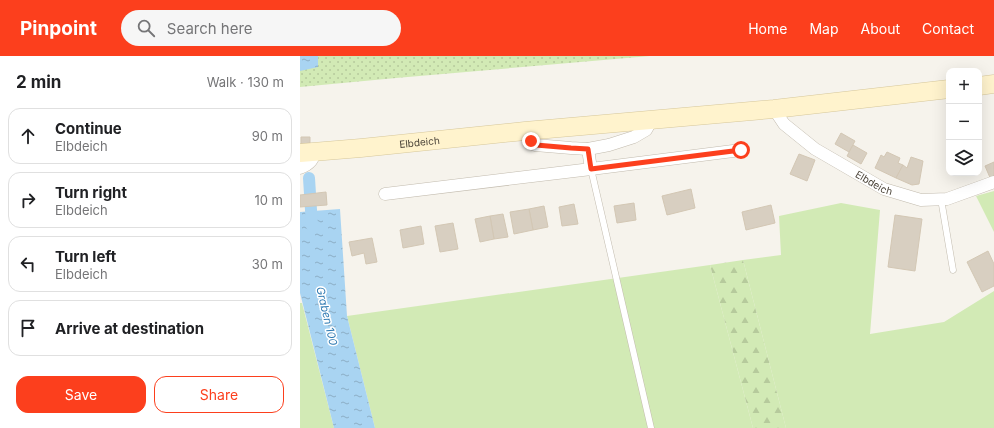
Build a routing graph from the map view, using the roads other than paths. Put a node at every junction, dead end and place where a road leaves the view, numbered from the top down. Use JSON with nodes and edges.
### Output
{"nodes":[{"id":1,"x":994,"y":84,"type":"edge"},
{"id":2,"x":982,"y":86,"type":"edge"},
{"id":3,"x":946,"y":89,"type":"edge"},
{"id":4,"x":774,"y":109,"type":"junction"},
{"id":5,"x":650,"y":120,"type":"junction"},
{"id":6,"x":524,"y":131,"type":"junction"},
{"id":7,"x":588,"y":149,"type":"junction"},
{"id":8,"x":741,"y":150,"type":"dead end"},
{"id":9,"x":307,"y":153,"type":"edge"},
{"id":10,"x":300,"y":168,"type":"edge"},
{"id":11,"x":591,"y":169,"type":"junction"},
{"id":12,"x":994,"y":182,"type":"edge"},
{"id":13,"x":385,"y":194,"type":"dead end"},
{"id":14,"x":941,"y":199,"type":"junction"},
{"id":15,"x":953,"y":270,"type":"dead end"},
{"id":16,"x":651,"y":428,"type":"edge"}],
"edges":[{"from":1,"to":2,"type":"street"},
{"from":3,"to":4,"type":"street","name":"Elbdeich"},
{"from":4,"to":5,"type":"street","name":"Elbdeich"},
{"from":4,"to":14,"type":"street","name":"Elbdeich"},
{"from":5,"to":6,"type":"street","name":"Elbdeich"},
{"from":5,"to":7,"type":"street"},
{"from":6,"to":7,"type":"street"},
{"from":6,"to":9,"type":"street","name":"Elbdeich"},
{"from":7,"to":11,"type":"street"},
{"from":8,"to":11,"type":"street"},
{"from":9,"to":10,"type":"street","name":"Elbdeich"},
{"from":11,"to":13,"type":"street"},
{"from":11,"to":16,"type":"lane"},
{"from":12,"to":14,"type":"street","name":"Elbdeich"},
{"from":14,"to":15,"type":"lane"}]}
